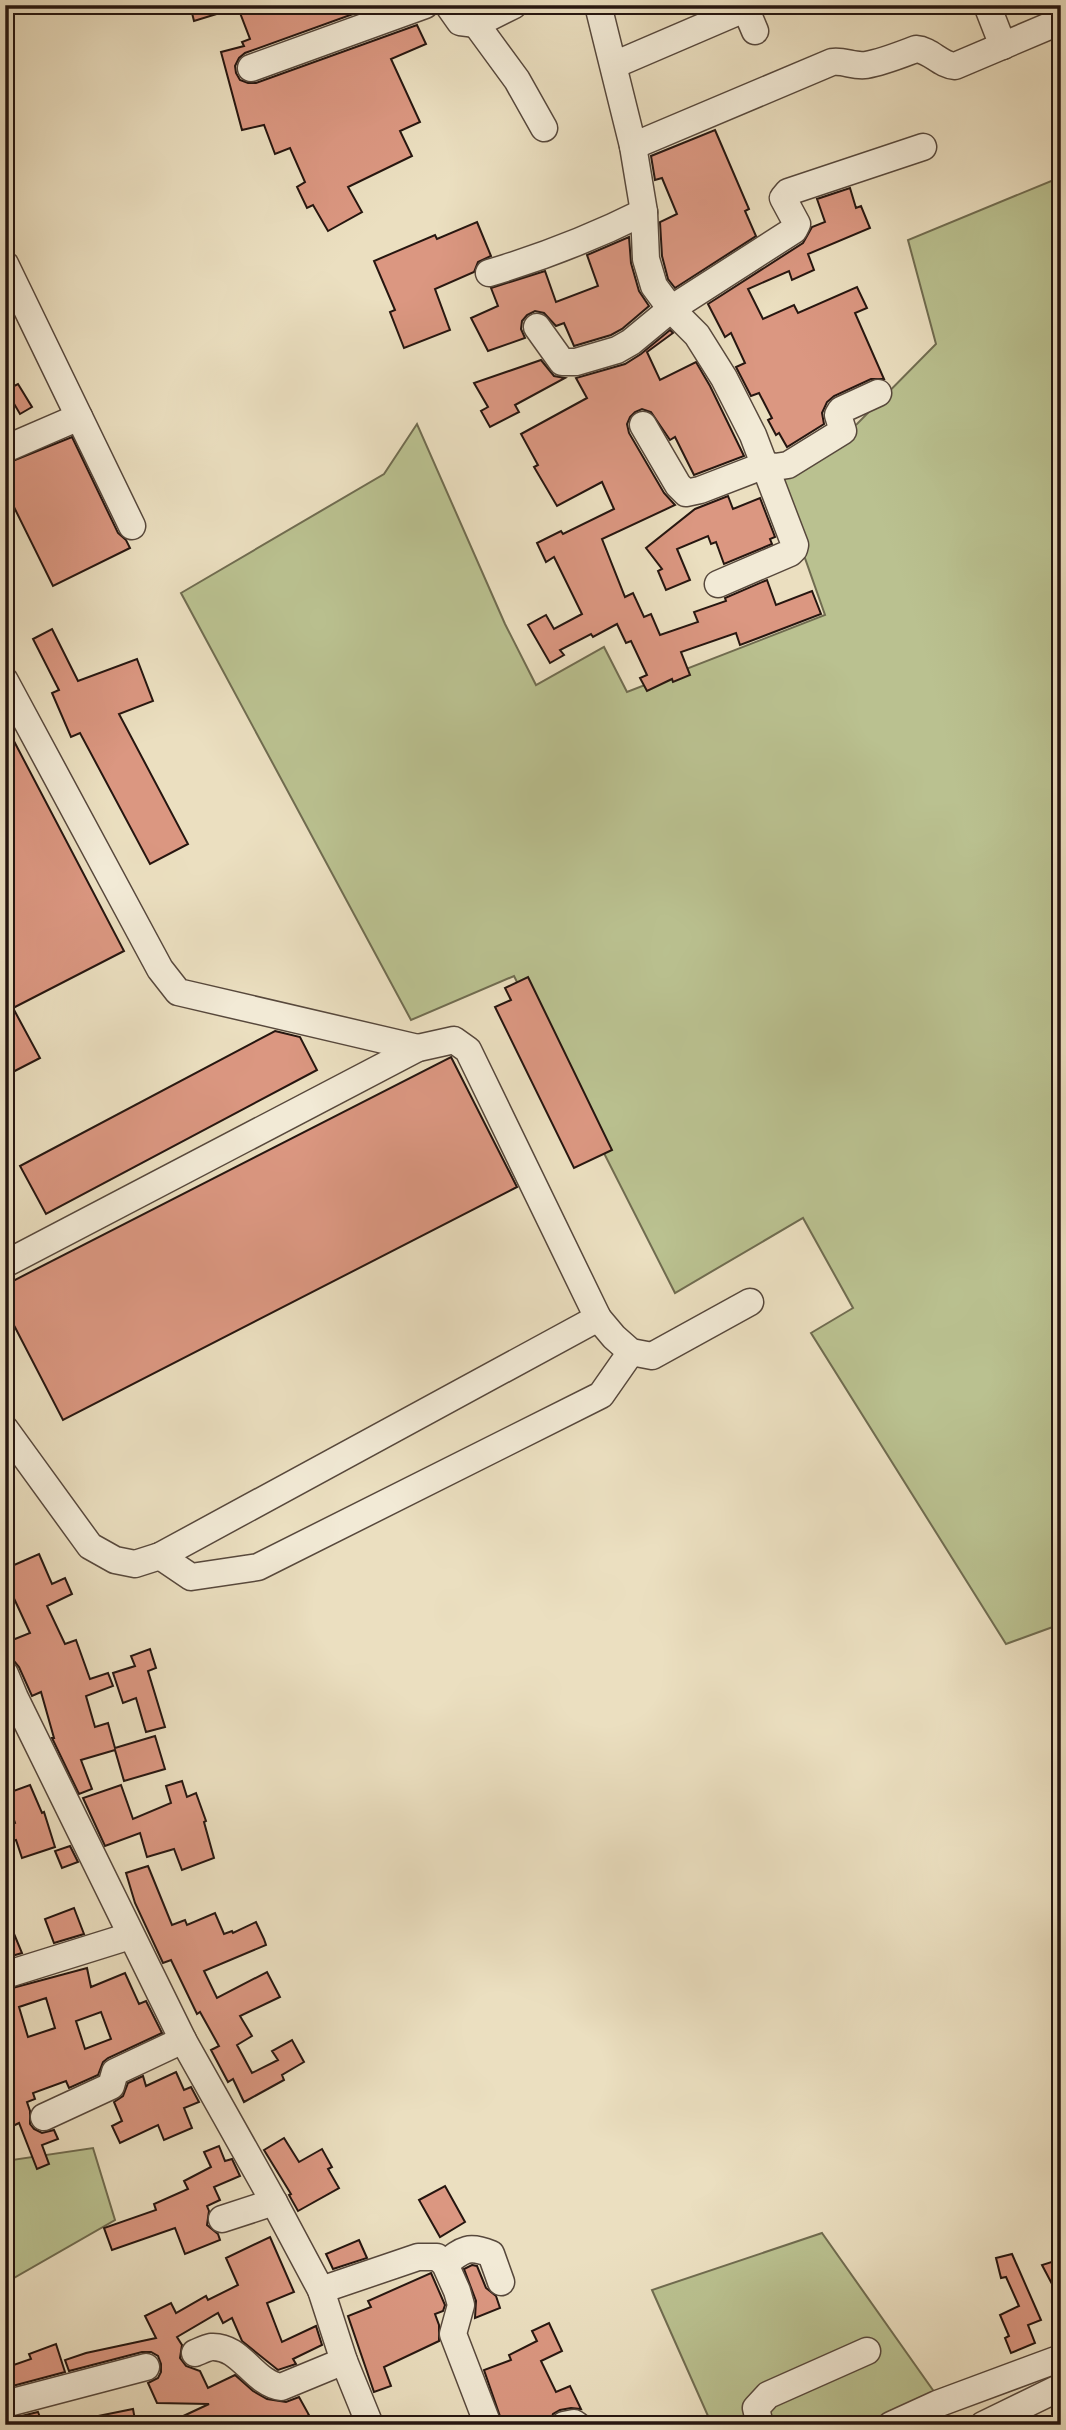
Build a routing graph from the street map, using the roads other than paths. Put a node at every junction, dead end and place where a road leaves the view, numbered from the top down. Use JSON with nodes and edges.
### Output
{"nodes":[{"id":1,"x":425,"y":5,"type":"edge"},
{"id":2,"x":448,"y":5,"type":"edge"},
{"id":3,"x":514,"y":5,"type":"edge"},
{"id":4,"x":598,"y":5,"type":"edge"},
{"id":5,"x":987,"y":5,"type":"edge"},
{"id":6,"x":1061,"y":21,"type":"edge"},
{"id":7,"x":476,"y":24,"type":"junction"},
{"id":8,"x":755,"y":31,"type":"dead end"},
{"id":9,"x":1003,"y":46,"type":"junction"},
{"id":10,"x":614,"y":65,"type":"junction"},
{"id":11,"x":251,"y":68,"type":"dead end"},
{"id":12,"x":544,"y":128,"type":"dead end"},
{"id":13,"x":633,"y":146,"type":"junction"},
{"id":14,"x":923,"y":147,"type":"dead end"},
{"id":15,"x":644,"y":212,"type":"junction"},
{"id":16,"x":5,"y":264,"type":"edge"},
{"id":17,"x":489,"y":273,"type":"dead end"},
{"id":18,"x":671,"y":309,"type":"junction"},
{"id":19,"x":537,"y":327,"type":"dead end"},
{"id":20,"x":878,"y":393,"type":"dead end"},
{"id":21,"x":79,"y":416,"type":"junction"},
{"id":22,"x":643,"y":425,"type":"dead end"},
{"id":23,"x":5,"y":449,"type":"edge"},
{"id":24,"x":765,"y":465,"type":"junction"},
{"id":25,"x":132,"y":526,"type":"dead end"},
{"id":26,"x":718,"y":584,"type":"dead end"},
{"id":27,"x":5,"y":681,"type":"edge"},
{"id":28,"x":418,"y":1048,"type":"junction"},
{"id":29,"x":5,"y":1264,"type":"edge"},
{"id":30,"x":750,"y":1303,"type":"dead end"},
{"id":31,"x":598,"y":1318,"type":"junction"},
{"id":32,"x":631,"y":1352,"type":"junction"},
{"id":33,"x":5,"y":1429,"type":"edge"},
{"id":34,"x":160,"y":1556,"type":"junction"},
{"id":35,"x":8,"y":1691,"type":"edge"},
{"id":36,"x":130,"y":1936,"type":"junction"},
{"id":37,"x":5,"y":1975,"type":"edge"},
{"id":38,"x":183,"y":2040,"type":"junction"},
{"id":39,"x":44,"y":2117,"type":"dead end"},
{"id":40,"x":275,"y":2202,"type":"junction"},
{"id":41,"x":222,"y":2219,"type":"dead end"},
{"id":42,"x":445,"y":2264,"type":"junction"},
{"id":43,"x":501,"y":2282,"type":"dead end"},
{"id":44,"x":321,"y":2290,"type":"junction"},
{"id":45,"x":867,"y":2351,"type":"dead end"},
{"id":46,"x":195,"y":2353,"type":"dead end"},
{"id":47,"x":1061,"y":2358,"type":"edge"},
{"id":48,"x":344,"y":2361,"type":"junction"},
{"id":49,"x":146,"y":2367,"type":"dead end"},
{"id":50,"x":1061,"y":2387,"type":"edge"},
{"id":51,"x":5,"y":2404,"type":"edge"},
{"id":52,"x":370,"y":2425,"type":"edge"},
{"id":53,"x":488,"y":2425,"type":"edge"},
{"id":54,"x":564,"y":2425,"type":"edge"},
{"id":55,"x":577,"y":2425,"type":"edge"},
{"id":56,"x":761,"y":2425,"type":"edge"},
{"id":57,"x":891,"y":2425,"type":"edge"},
{"id":58,"x":983,"y":2425,"type":"edge"}],
"edges":[{"from":1,"to":11,"type":"street"},
{"from":2,"to":7,"type":"street"},
{"from":3,"to":7,"type":"street"},
{"from":4,"to":10,"type":"street"},
{"from":5,"to":9,"type":"street"},
{"from":6,"to":9,"type":"street"},
{"from":7,"to":12,"type":"street"},
{"from":8,"to":10,"type":"street"},
{"from":9,"to":13,"type":"street"},
{"from":10,"to":13,"type":"street"},
{"from":13,"to":15,"type":"street"},
{"from":14,"to":18,"type":"street"},
{"from":15,"to":17,"type":"street"},
{"from":15,"to":18,"type":"street"},
{"from":16,"to":21,"type":"street"},
{"from":18,"to":19,"type":"street"},
{"from":18,"to":24,"type":"street"},
{"from":20,"to":24,"type":"street"},
{"from":21,"to":23,"type":"street"},
{"from":21,"to":25,"type":"street"},
{"from":22,"to":24,"type":"street"},
{"from":24,"to":26,"type":"street"},
{"from":27,"to":28,"type":"street"},
{"from":28,"to":29,"type":"street"},
{"from":28,"to":31,"type":"street"},
{"from":30,"to":32,"type":"street"},
{"from":31,"to":32,"type":"street"},
{"from":31,"to":34,"type":"street"},
{"from":32,"to":34,"type":"street"},
{"from":33,"to":34,"type":"street"},
{"from":35,"to":36,"type":"street"},
{"from":36,"to":37,"type":"street"},
{"from":36,"to":38,"type":"street"},
{"from":38,"to":39,"type":"street"},
{"from":38,"to":40,"type":"street"},
{"from":40,"to":41,"type":"street"},
{"from":40,"to":44,"type":"street"},
{"from":42,"to":43,"type":"street"},
{"from":42,"to":44,"type":"street"},
{"from":42,"to":53,"type":"street"},
{"from":44,"to":48,"type":"street"},
{"from":45,"to":56,"type":"street"},
{"from":46,"to":48,"type":"street"},
{"from":47,"to":57,"type":"street"},
{"from":48,"to":52,"type":"street"},
{"from":49,"to":51,"type":"street"},
{"from":50,"to":58,"type":"street"},
{"from":54,"to":55,"type":"street"}]}
